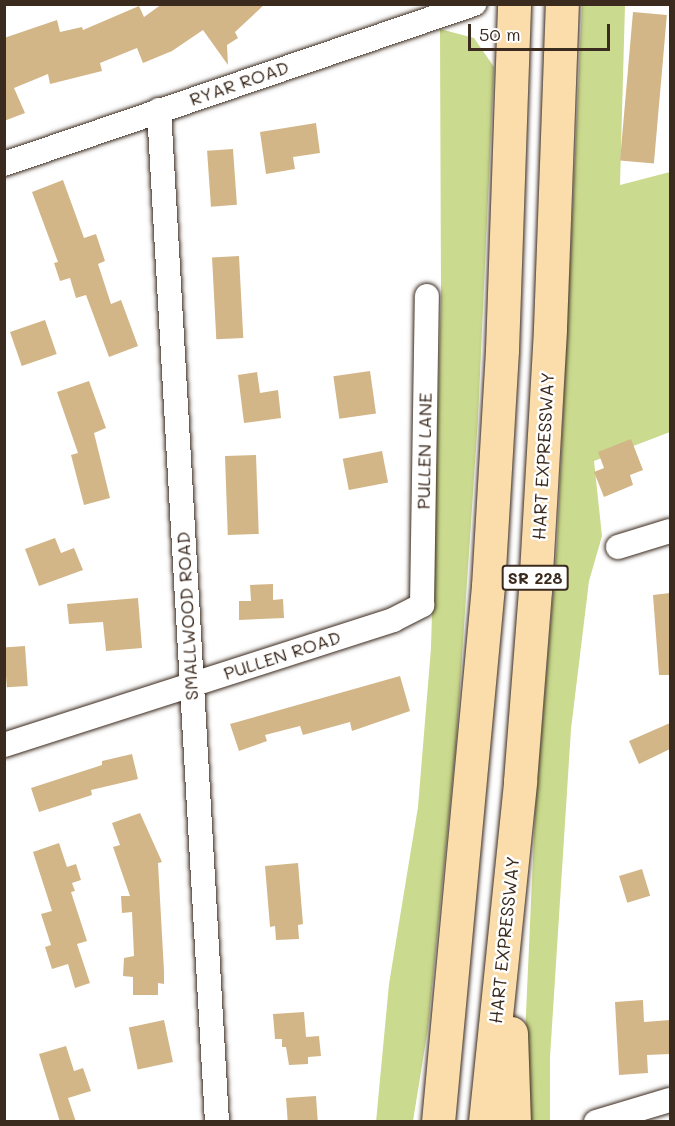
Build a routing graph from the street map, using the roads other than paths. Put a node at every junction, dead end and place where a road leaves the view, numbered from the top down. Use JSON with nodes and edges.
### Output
{"nodes":[{"id":1,"x":475,"y":4,"type":"edge"},
{"id":2,"x":514,"y":4,"type":"edge"},
{"id":3,"x":429,"y":11,"type":"edge"},
{"id":4,"x":562,"y":19,"type":"edge"},
{"id":5,"x":159,"y":111,"type":"junction"},
{"id":6,"x":4,"y":164,"type":"edge"},
{"id":7,"x":427,"y":296,"type":"dead end"},
{"id":8,"x":670,"y":531,"type":"edge"},
{"id":9,"x":618,"y":547,"type":"dead end"},
{"id":10,"x":422,"y":605,"type":"joint"},
{"id":11,"x":190,"y":684,"type":"junction"},
{"id":12,"x":4,"y":745,"type":"edge"},
{"id":13,"x":510,"y":881,"type":"junction"},
{"id":14,"x":670,"y":1100,"type":"edge"},
{"id":15,"x":217,"y":1122,"type":"edge"},
{"id":16,"x":438,"y":1122,"type":"edge"},
{"id":17,"x":484,"y":1122,"type":"edge"},
{"id":18,"x":513,"y":1122,"type":"edge"},
{"id":19,"x":596,"y":1122,"type":"edge"}],
"edges":[{"from":1,"to":3,"type":"street","name":"RYAR ROAD"},
{"from":2,"to":16,"type":"highway","number":"SR 228"},
{"from":3,"to":5,"type":"street","name":"RYAR ROAD"},
{"from":4,"to":13,"type":"highway","name":"HART EXPRESSWAY","number":"SR 228"},
{"from":5,"to":6,"type":"street","name":"RYAR ROAD"},
{"from":5,"to":11,"type":"street","name":"SMALLWOOD ROAD"},
{"from":7,"to":10,"type":"street","name":"PULLEN LANE"},
{"from":8,"to":9,"type":"street"},
{"from":10,"to":11,"type":"street","name":"PULLEN ROAD"},
{"from":11,"to":12,"type":"street","name":"PULLEN ROAD"},
{"from":11,"to":15,"type":"street","name":"SMALLWOOD ROAD"},
{"from":13,"to":17,"type":"highway","name":"HART EXPRESSWAY","number":"SR 228"},
{"from":13,"to":18,"type":"highway"},
{"from":14,"to":19,"type":"street"}]}
